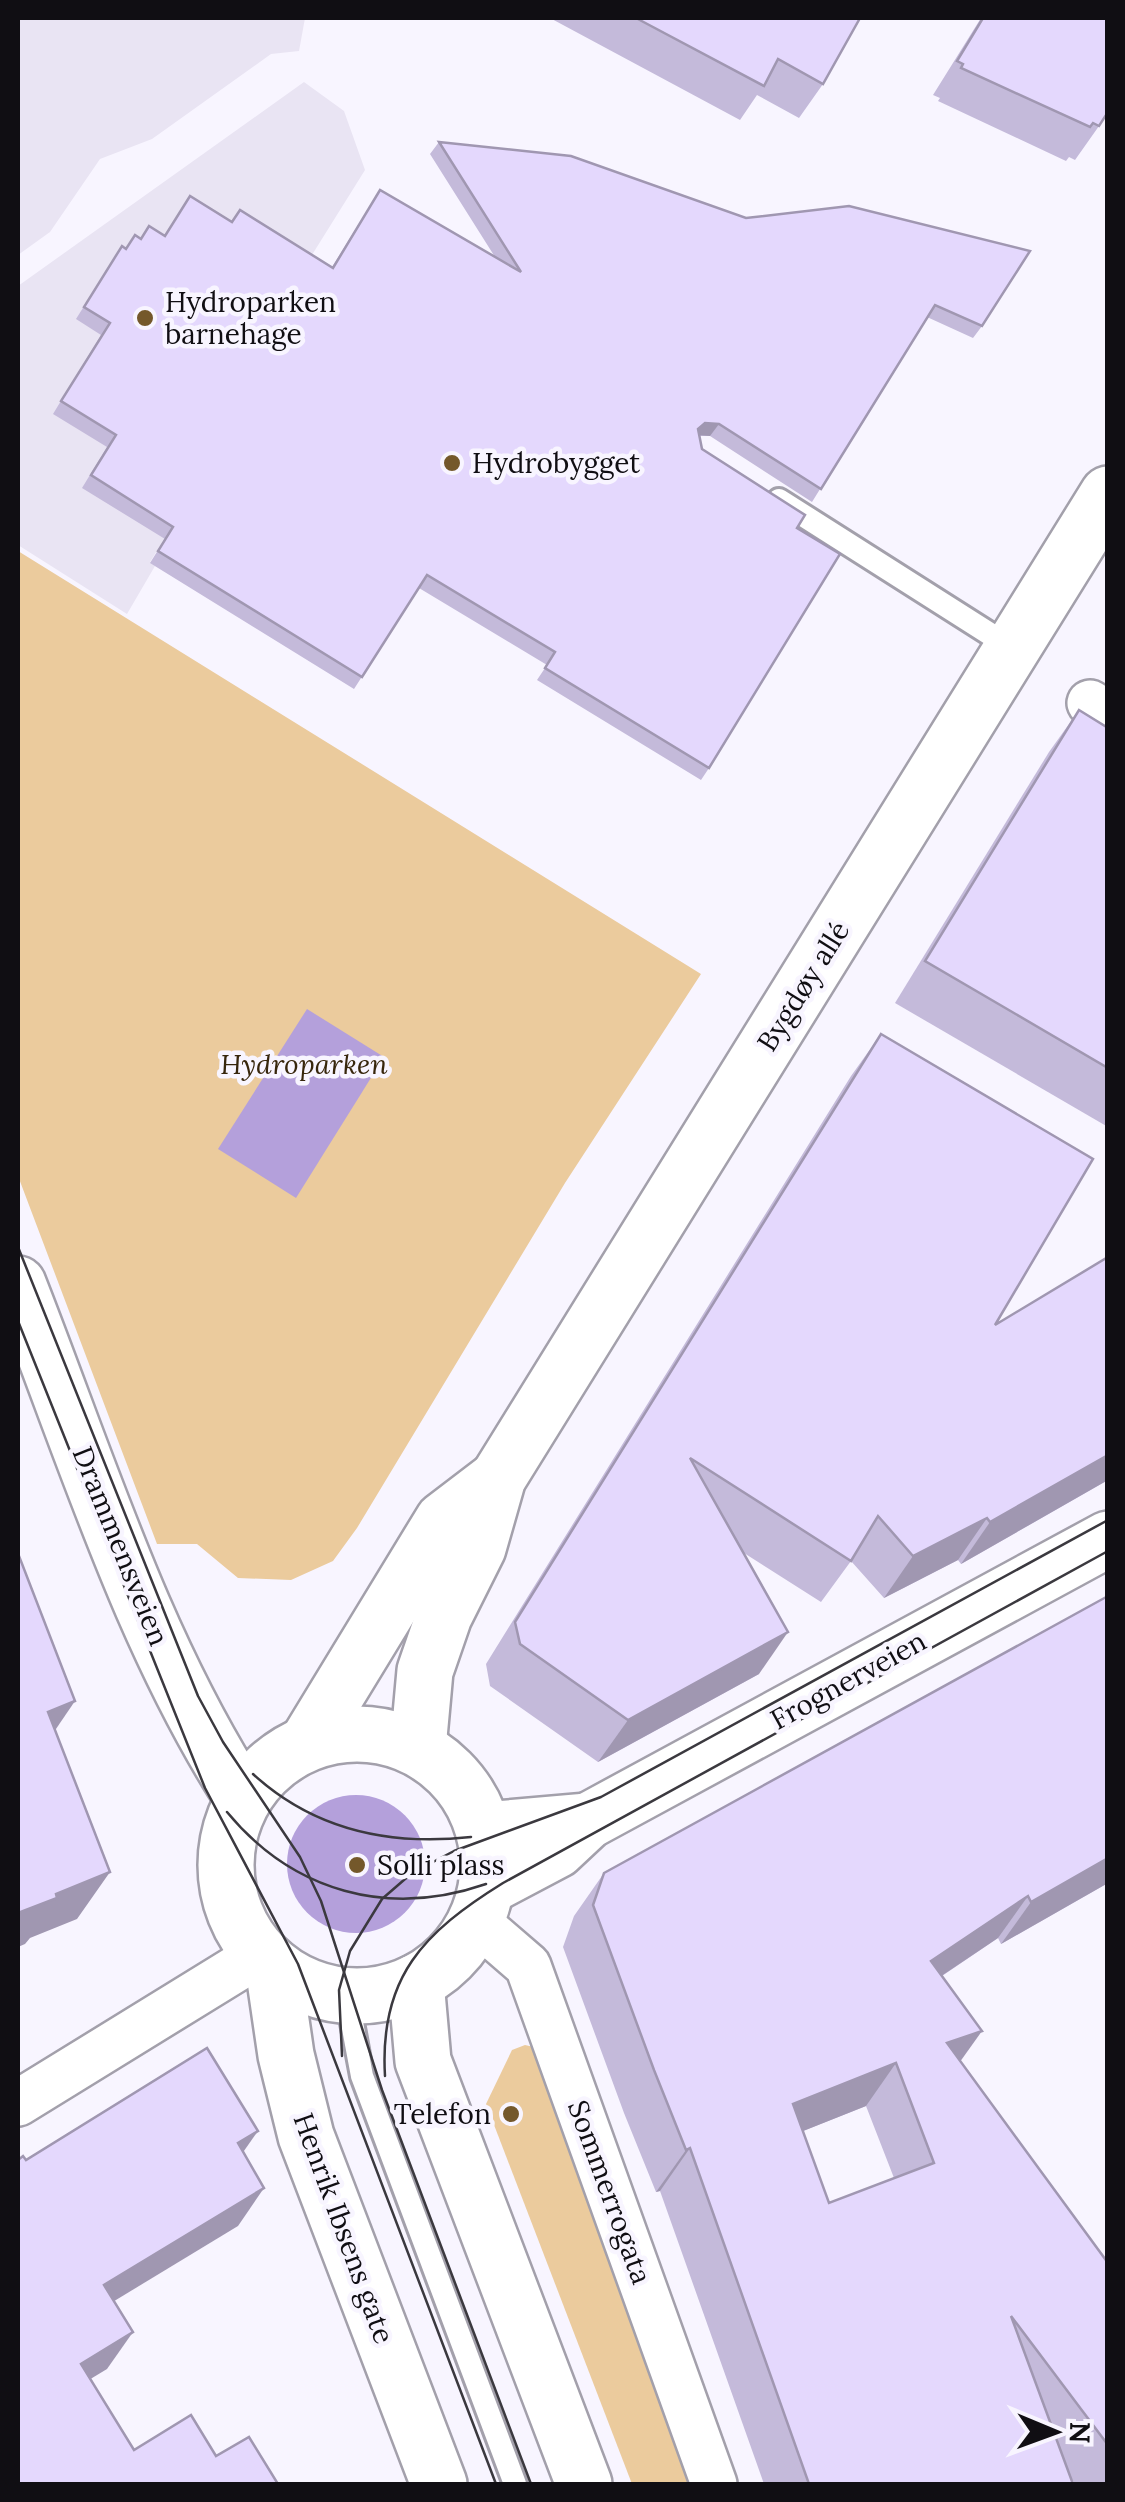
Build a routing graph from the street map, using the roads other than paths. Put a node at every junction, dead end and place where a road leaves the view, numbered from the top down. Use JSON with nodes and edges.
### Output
{"nodes":[{"id":1,"x":752,"y":482,"type":"edge"},
{"id":2,"x":1108,"y":494,"type":"edge"},
{"id":3,"x":1012,"y":648,"type":"junction"},
{"id":4,"x":18,"y":1284,"type":"edge"},
{"id":5,"x":498,"y":1478,"type":"junction"},
{"id":6,"x":1108,"y":1539,"type":"edge"},
{"id":7,"x":308,"y":1743,"type":"junction"},
{"id":8,"x":418,"y":1748,"type":"junction"},
{"id":9,"x":243,"y":1798,"type":"junction"},
{"id":10,"x":588,"y":1821,"type":"junction"},
{"id":11,"x":484,"y":1830,"type":"junction"},
{"id":12,"x":481,"y":1904,"type":"junction"},
{"id":13,"x":266,"y":1960,"type":"junction"},
{"id":14,"x":416,"y":1982,"type":"junction"},
{"id":15,"x":347,"y":1996,"type":"junction"},
{"id":16,"x":18,"y":2103,"type":"edge"},
{"id":17,"x":439,"y":2484,"type":"edge"},
{"id":18,"x":515,"y":2484,"type":"edge"},
{"id":19,"x":584,"y":2484,"type":"edge"},
{"id":20,"x":714,"y":2484,"type":"edge"}],
"edges":[{"from":1,"to":3,"type":"lane"},
{"from":2,"to":3,"type":"main road","name":"Bygdøy allé"},
{"from":3,"to":5,"type":"main road","name":"Bygdøy allé"},
{"from":4,"to":9,"type":"main road","name":"Drammensveien"},
{"from":5,"to":7,"type":"main road","name":"Bygdøy allé"},
{"from":5,"to":8,"type":"main road","name":"Bygdøy allé"},
{"from":6,"to":10,"type":"main road","name":"Frognerveien"},
{"from":7,"to":8,"type":"main road"},
{"from":7,"to":9,"type":"main road"},
{"from":8,"to":11,"type":"main road"},
{"from":9,"to":13,"type":"main road"},
{"from":10,"to":11,"type":"main road","name":"Frognerveien"},
{"from":10,"to":12,"type":"main road","name":"Frognerveien"},
{"from":11,"to":12,"type":"main road"},
{"from":12,"to":14,"type":"main road"},
{"from":12,"to":20,"type":"street","name":"Sommerrogata"},
{"from":13,"to":15,"type":"main road"},
{"from":13,"to":16,"type":"street"},
{"from":13,"to":17,"type":"main road","name":"Henrik Ibsens gate"},
{"from":14,"to":15,"type":"main road"},
{"from":14,"to":19,"type":"main road"},
{"from":15,"to":18,"type":"lane"}]}
